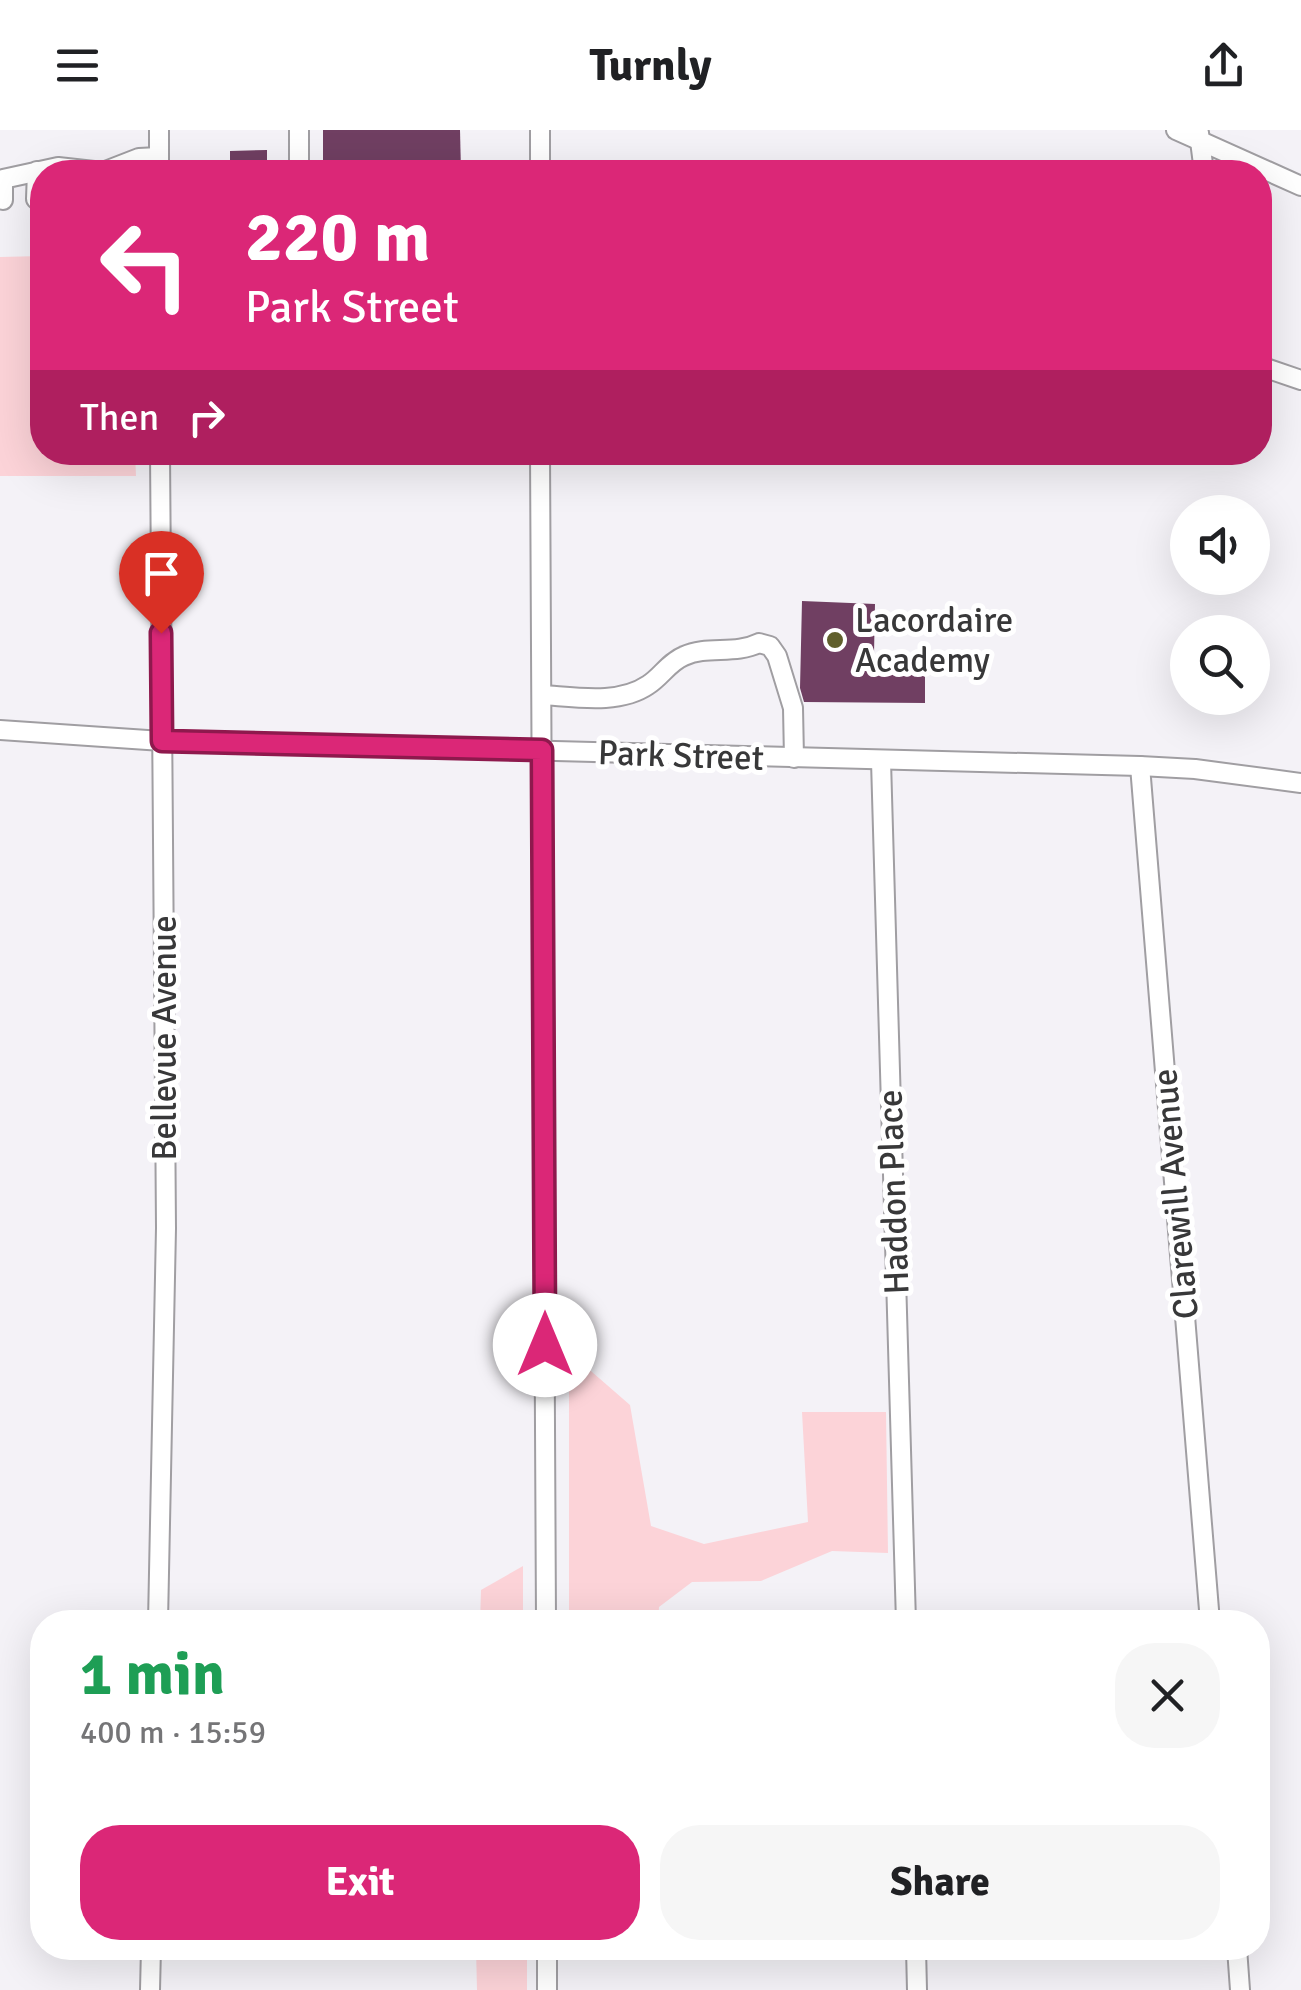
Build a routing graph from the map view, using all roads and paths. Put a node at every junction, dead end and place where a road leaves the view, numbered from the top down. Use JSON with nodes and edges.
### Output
{"nodes":[{"id":1,"x":159,"y":130,"type":"edge"},
{"id":2,"x":300,"y":130,"type":"edge"},
{"id":3,"x":540,"y":130,"type":"edge"},
{"id":4,"x":1176,"y":130,"type":"edge"},
{"id":5,"x":1199,"y":136,"type":"edge"},
{"id":6,"x":159,"y":160,"type":"edge"},
{"id":7,"x":299,"y":160,"type":"edge"},
{"id":8,"x":540,"y":160,"type":"edge"},
{"id":9,"x":1248,"y":160,"type":"edge"},
{"id":10,"x":1272,"y":172,"type":"edge"},
{"id":11,"x":30,"y":173,"type":"edge"},
{"id":12,"x":1301,"y":186,"type":"edge"},
{"id":13,"x":3,"y":200,"type":"dead end"},
{"id":14,"x":1272,"y":370,"type":"edge"},
{"id":15,"x":1301,"y":380,"type":"edge"},
{"id":16,"x":160,"y":465,"type":"edge"},
{"id":17,"x":540,"y":465,"type":"edge"},
{"id":18,"x":542,"y":695,"type":"junction"},
{"id":19,"x":0,"y":730,"type":"edge"},
{"id":20,"x":162,"y":741,"type":"junction"},
{"id":21,"x":542,"y":750,"type":"junction"},
{"id":22,"x":794,"y":758,"type":"junction"},
{"id":23,"x":881,"y":761,"type":"junction"},
{"id":24,"x":1140,"y":766,"type":"junction"},
{"id":25,"x":1301,"y":783,"type":"edge"},
{"id":26,"x":158,"y":1610,"type":"edge"},
{"id":27,"x":546,"y":1610,"type":"edge"},
{"id":28,"x":906,"y":1610,"type":"edge"},
{"id":29,"x":1209,"y":1610,"type":"edge"},
{"id":30,"x":151,"y":1960,"type":"edge"},
{"id":31,"x":547,"y":1960,"type":"edge"},
{"id":32,"x":916,"y":1960,"type":"edge"},
{"id":33,"x":1238,"y":1960,"type":"edge"},
{"id":34,"x":150,"y":1990,"type":"edge"},
{"id":35,"x":547,"y":1990,"type":"edge"},
{"id":36,"x":917,"y":1990,"type":"edge"},
{"id":37,"x":1240,"y":1990,"type":"edge"}],
"edges":[{"from":1,"to":6,"type":"street"},
{"from":2,"to":7,"type":"street"},
{"from":3,"to":8,"type":"street"},
{"from":4,"to":5,"type":"street"},
{"from":5,"to":9,"type":"street"},
{"from":10,"to":12,"type":"street"},
{"from":11,"to":13,"type":"street"},
{"from":14,"to":15,"type":"street"},
{"from":16,"to":20,"type":"street","name":"Bellevue Avenue"},
{"from":17,"to":18,"type":"street"},
{"from":18,"to":21,"type":"street"},
{"from":18,"to":22,"type":"street"},
{"from":19,"to":20,"type":"street","name":"Park Street"},
{"from":20,"to":21,"type":"street","name":"Park Street"},
{"from":20,"to":26,"type":"street","name":"Bellevue Avenue"},
{"from":21,"to":22,"type":"street","name":"Park Street"},
{"from":21,"to":27,"type":"street"},
{"from":22,"to":23,"type":"street","name":"Park Street"},
{"from":23,"to":24,"type":"street","name":"Park Street"},
{"from":23,"to":28,"type":"street","name":"Haddon Place"},
{"from":24,"to":25,"type":"street","name":"Park Street"},
{"from":24,"to":29,"type":"street","name":"Clarewill Avenue"},
{"from":30,"to":34,"type":"street"},
{"from":31,"to":35,"type":"street"},
{"from":32,"to":36,"type":"street"},
{"from":33,"to":37,"type":"street"}]}
